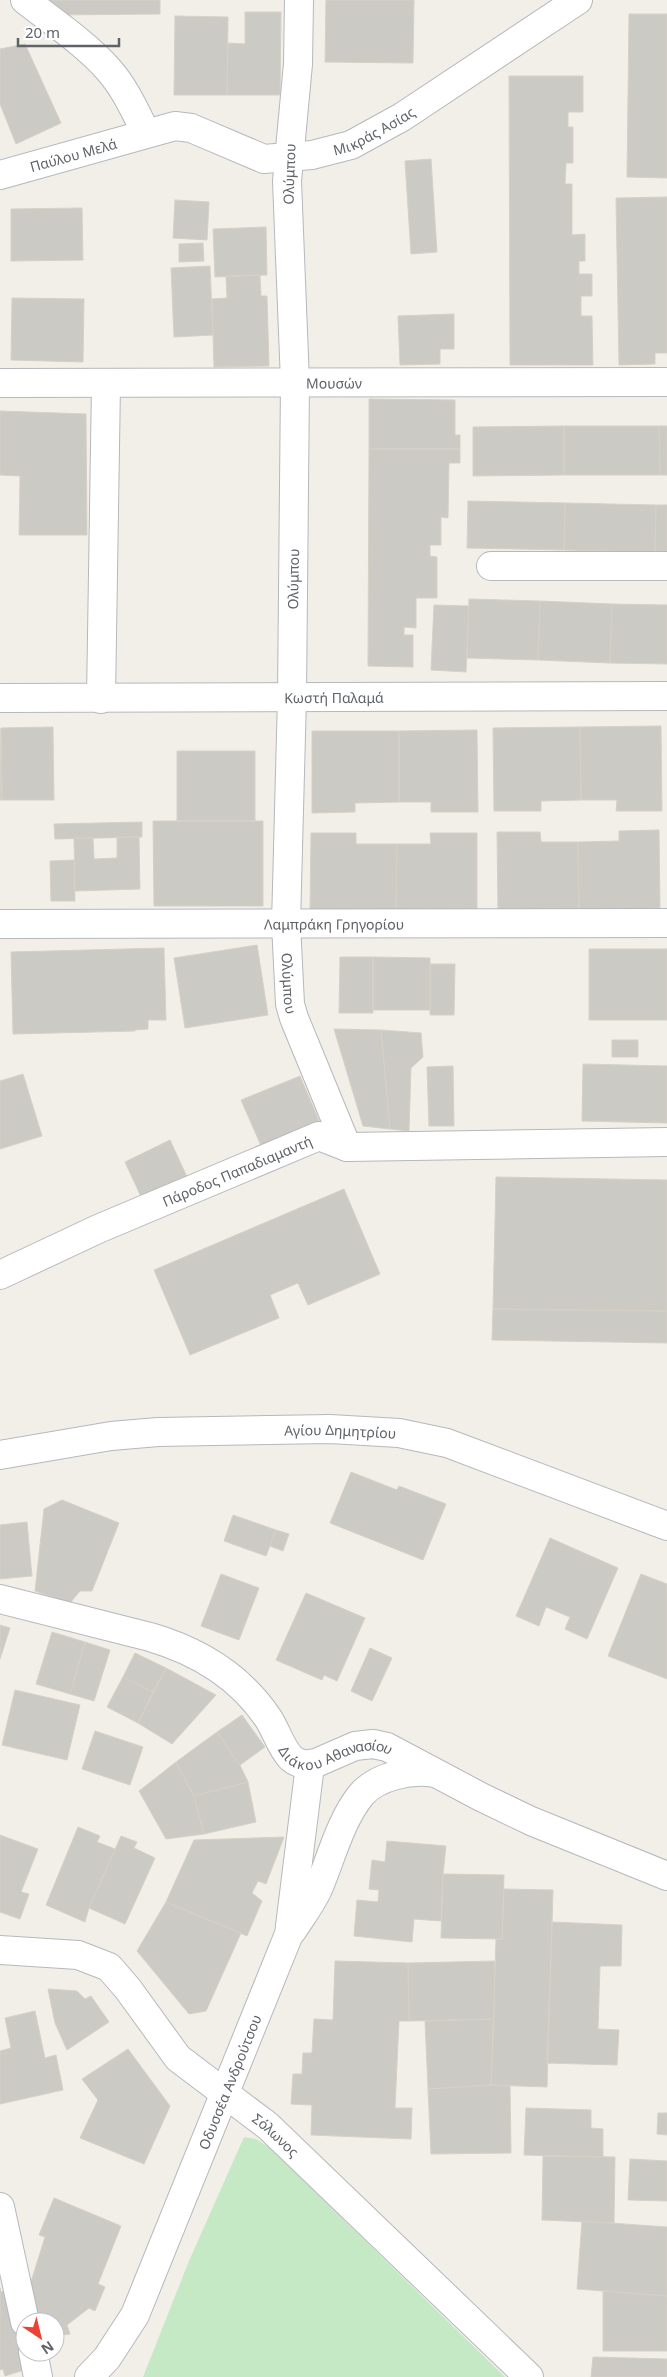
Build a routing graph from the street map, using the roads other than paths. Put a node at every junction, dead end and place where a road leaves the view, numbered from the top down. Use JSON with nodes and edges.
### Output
{"nodes":[{"id":1,"x":25,"y":0,"type":"edge"},
{"id":2,"x":299,"y":0,"type":"edge"},
{"id":3,"x":578,"y":0,"type":"edge"},
{"id":4,"x":146,"y":133,"type":"junction"},
{"id":5,"x":288,"y":158,"type":"junction"},
{"id":6,"x":0,"y":175,"type":"edge"},
{"id":7,"x":295,"y":382,"type":"junction"},
{"id":8,"x":667,"y":382,"type":"edge"},
{"id":9,"x":0,"y":383,"type":"edge"},
{"id":10,"x":106,"y":384,"type":"junction"},
{"id":11,"x":491,"y":566,"type":"dead end"},
{"id":12,"x":667,"y":566,"type":"edge"},
{"id":13,"x":667,"y":696,"type":"edge"},
{"id":14,"x":292,"y":697,"type":"junction"},
{"id":15,"x":0,"y":698,"type":"edge"},
{"id":16,"x":101,"y":699,"type":"junction"},
{"id":17,"x":667,"y":922,"type":"edge"},
{"id":18,"x":0,"y":924,"type":"edge"},
{"id":19,"x":286,"y":924,"type":"junction"},
{"id":20,"x":667,"y":1142,"type":"edge"},
{"id":21,"x":347,"y":1147,"type":"junction"},
{"id":22,"x":0,"y":1275,"type":"edge"},
{"id":23,"x":0,"y":1455,"type":"edge"},
{"id":24,"x":667,"y":1526,"type":"edge"},
{"id":25,"x":0,"y":1599,"type":"edge"},
{"id":26,"x":310,"y":1765,"type":"junction"},
{"id":27,"x":435,"y":1773,"type":"junction"},
{"id":28,"x":667,"y":1876,"type":"edge"},
{"id":29,"x":289,"y":1934,"type":"junction"},
{"id":30,"x":0,"y":1950,"type":"edge"},
{"id":31,"x":224,"y":2091,"type":"junction"},
{"id":32,"x":0,"y":2207,"type":"edge"},
{"id":33,"x":23,"y":2312,"type":"edge"},
{"id":34,"x":35,"y":2362,"type":"edge"},
{"id":35,"x":38,"y":2377,"type":"edge"},
{"id":36,"x":89,"y":2377,"type":"edge"},
{"id":37,"x":530,"y":2377,"type":"edge"}],
"edges":[{"from":1,"to":4,"type":"street"},
{"from":2,"to":5,"type":"street","name":"Ολύμπου"},
{"from":3,"to":5,"type":"street","name":"Μικράς Ασίας"},
{"from":4,"to":5,"type":"street","name":"Μικράς Ασίας"},
{"from":4,"to":6,"type":"street","name":"Παύλου Μελά"},
{"from":5,"to":7,"type":"street","name":"Ολύμπου"},
{"from":7,"to":8,"type":"street","name":"Μουσών"},
{"from":7,"to":10,"type":"street","name":"Μουσών"},
{"from":7,"to":14,"type":"street","name":"Ολύμπου"},
{"from":9,"to":10,"type":"street","name":"Μουσών"},
{"from":10,"to":16,"type":"street"},
{"from":11,"to":12,"type":"street"},
{"from":13,"to":14,"type":"street","name":"Κωστή Παλαμά"},
{"from":14,"to":16,"type":"street","name":"Κωστή Παλαμά"},
{"from":14,"to":19,"type":"street","name":"Ολύμπου"},
{"from":15,"to":16,"type":"street","name":"Κωστή Παλαμά"},
{"from":17,"to":19,"type":"street","name":"Λαμπράκη Γρηγορίου"},
{"from":18,"to":19,"type":"street","name":"Λαμπράκη Γρηγορίου"},
{"from":19,"to":21,"type":"street","name":"Ολύμπου"},
{"from":20,"to":21,"type":"street","name":"Πάροδος Παπαδιαμαντή"},
{"from":21,"to":22,"type":"street","name":"Πάροδος Παπαδιαμαντή"},
{"from":23,"to":24,"type":"street","name":"Αγίου Δημητρίου"},
{"from":25,"to":26,"type":"street","name":"Διάκου Αθανασίου"},
{"from":26,"to":27,"type":"street","name":"Διάκου Αθανασίου"},
{"from":26,"to":29,"type":"street","name":"Οδυσσέα Ανδρούτσου"},
{"from":27,"to":28,"type":"street","name":"Διάκου Αθανασίου"},
{"from":27,"to":29,"type":"street"},
{"from":29,"to":31,"type":"street","name":"Οδυσσέα Ανδρούτσου"},
{"from":30,"to":31,"type":"street","name":"Σόλωνος"},
{"from":31,"to":36,"type":"street","name":"Οδυσσέα Ανδρούτσου"},
{"from":31,"to":37,"type":"street","name":"Σόλωνος"},
{"from":32,"to":33,"type":"street"},
{"from":34,"to":35,"type":"street"}]}
